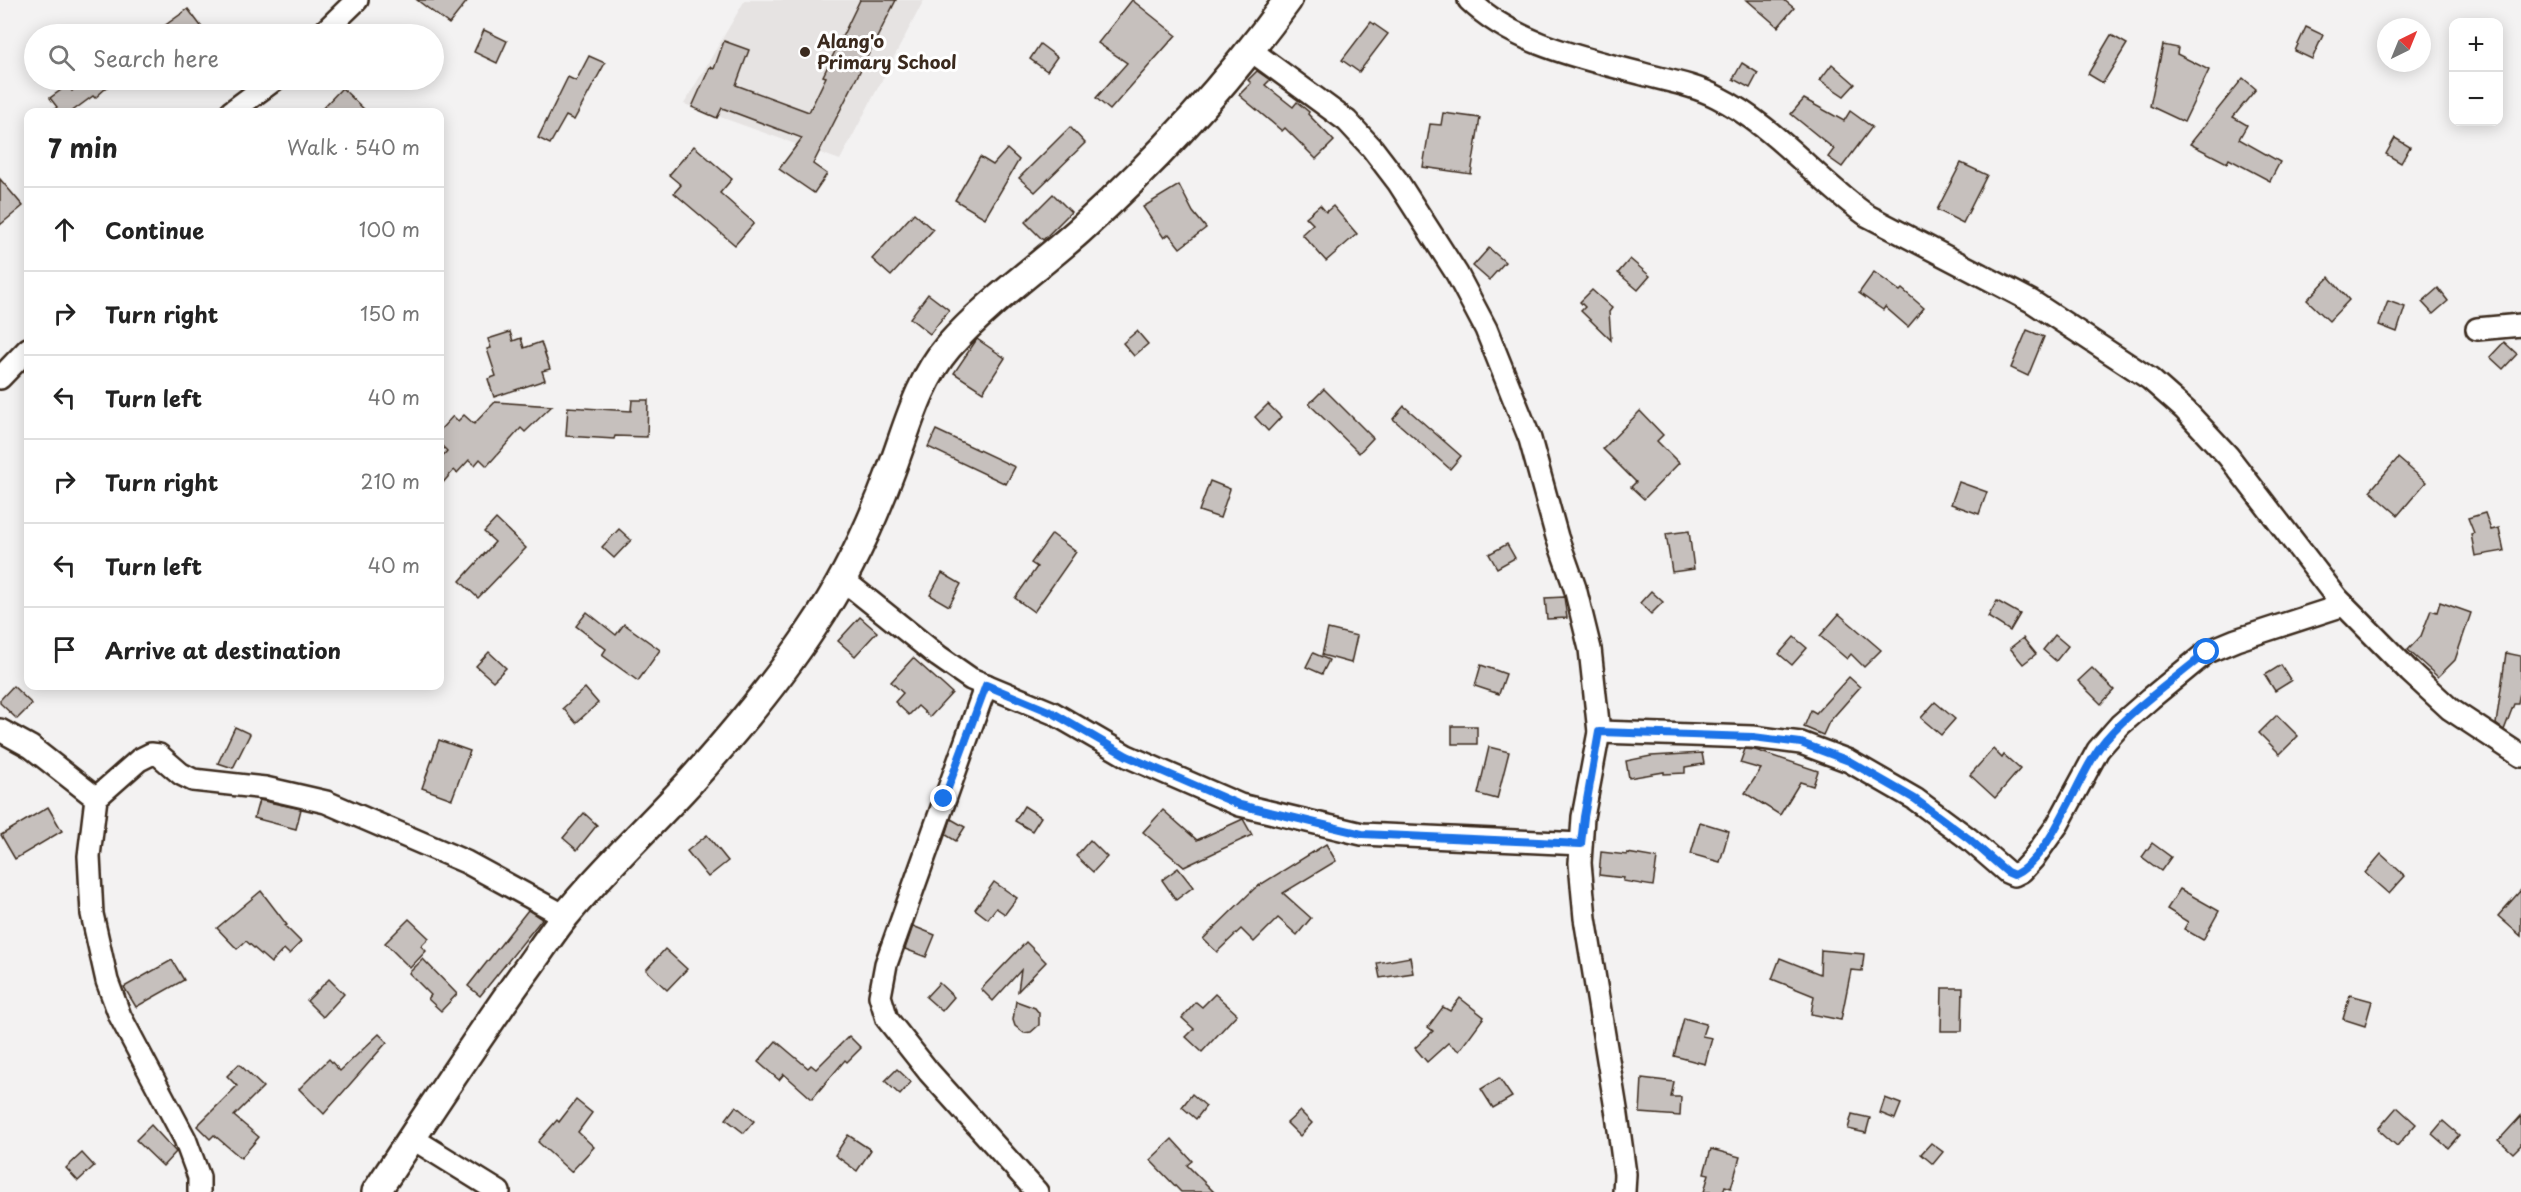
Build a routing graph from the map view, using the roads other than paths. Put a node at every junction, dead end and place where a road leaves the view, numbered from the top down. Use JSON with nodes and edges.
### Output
{"nodes":[{"id":1,"x":357,"y":0,"type":"edge"},
{"id":2,"x":1288,"y":0,"type":"edge"},
{"id":3,"x":1469,"y":0,"type":"edge"},
{"id":4,"x":332,"y":24,"type":"edge"},
{"id":5,"x":1250,"y":49,"type":"junction"},
{"id":6,"x":261,"y":90,"type":"edge"},
{"id":7,"x":236,"y":108,"type":"edge"},
{"id":8,"x":2521,"y":325,"type":"edge"},
{"id":9,"x":2477,"y":328,"type":"dead end"},
{"id":10,"x":24,"y":353,"type":"edge"},
{"id":11,"x":0,"y":378,"type":"edge"},
{"id":12,"x":842,"y":579,"type":"junction"},
{"id":13,"x":2344,"y":605,"type":"junction"},
{"id":14,"x":986,"y":685,"type":"junction"},
{"id":15,"x":0,"y":730,"type":"edge"},
{"id":16,"x":1599,"y":732,"type":"junction"},
{"id":17,"x":2521,"y":756,"type":"edge"},
{"id":18,"x":96,"y":798,"type":"junction"},
{"id":19,"x":1581,"y":844,"type":"junction"},
{"id":20,"x":565,"y":916,"type":"junction"},
{"id":21,"x":412,"y":1138,"type":"junction"},
{"id":22,"x":199,"y":1192,"type":"edge"},
{"id":23,"x":376,"y":1192,"type":"edge"},
{"id":24,"x":499,"y":1192,"type":"edge"},
{"id":25,"x":1037,"y":1192,"type":"edge"},
{"id":26,"x":1624,"y":1192,"type":"edge"}],
"edges":[{"from":1,"to":4,"type":"street"},
{"from":2,"to":5,"type":"street"},
{"from":3,"to":13,"type":"street"},
{"from":5,"to":12,"type":"street"},
{"from":5,"to":16,"type":"street"},
{"from":6,"to":7,"type":"street"},
{"from":8,"to":9,"type":"street"},
{"from":10,"to":11,"type":"street"},
{"from":12,"to":14,"type":"street"},
{"from":12,"to":20,"type":"street"},
{"from":13,"to":16,"type":"street"},
{"from":13,"to":17,"type":"street"},
{"from":14,"to":19,"type":"street"},
{"from":14,"to":25,"type":"street"},
{"from":15,"to":18,"type":"street"},
{"from":16,"to":19,"type":"street"},
{"from":18,"to":20,"type":"street"},
{"from":18,"to":22,"type":"street"},
{"from":19,"to":26,"type":"street"},
{"from":20,"to":21,"type":"street"},
{"from":21,"to":23,"type":"street"},
{"from":21,"to":24,"type":"street"}]}
